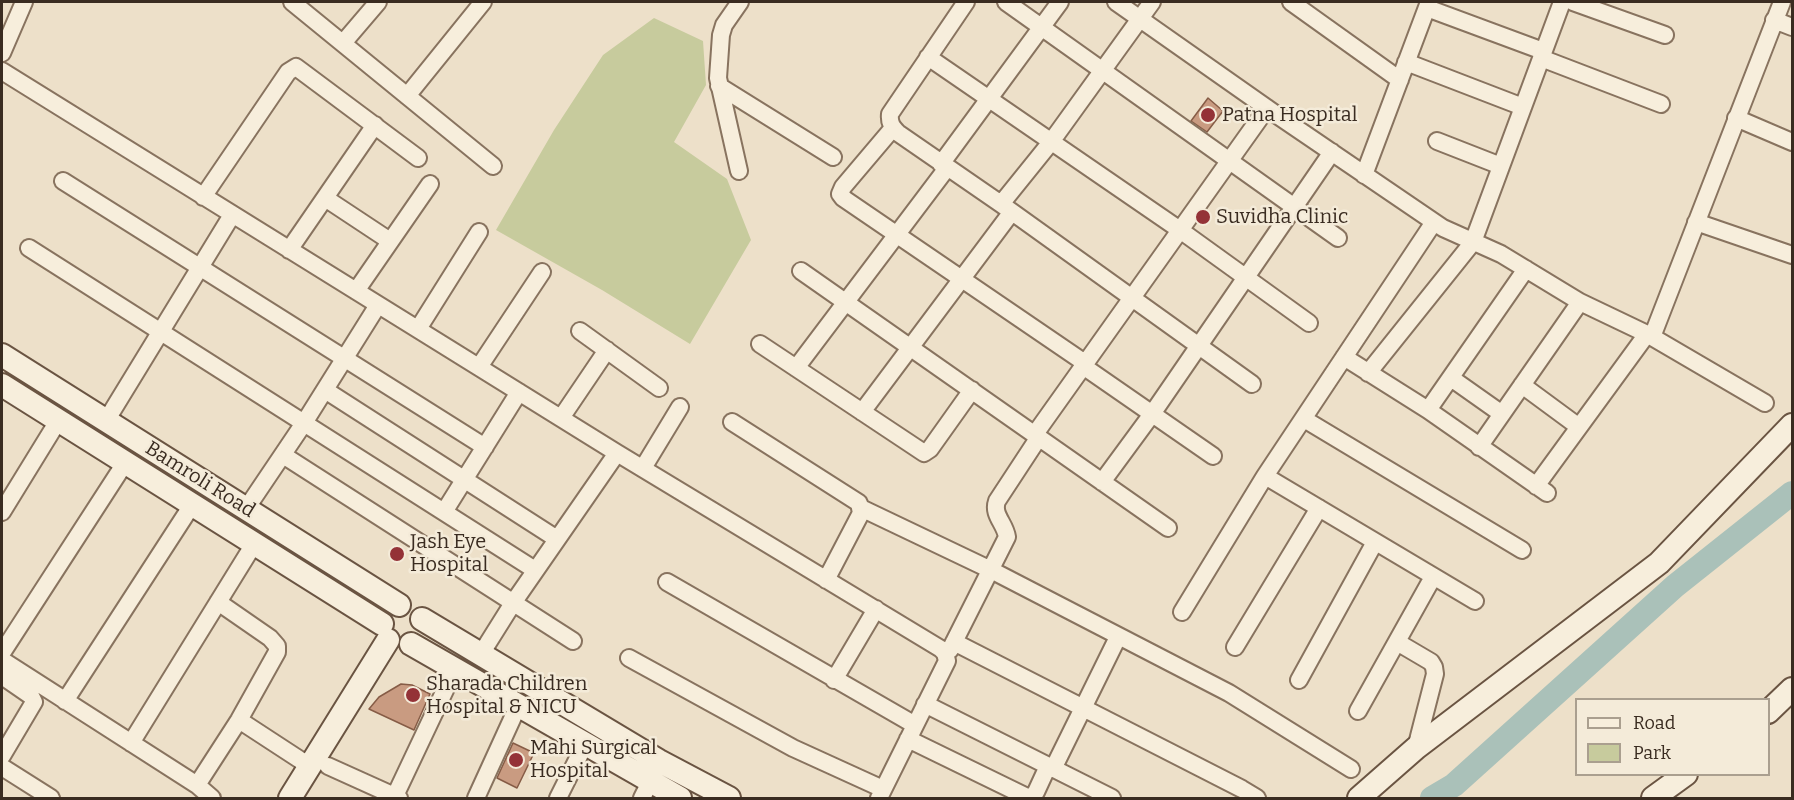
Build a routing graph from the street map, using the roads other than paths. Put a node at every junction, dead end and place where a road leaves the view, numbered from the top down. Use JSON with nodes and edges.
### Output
{"nodes":[{"id":1,"x":24,"y":2,"type":"edge"},
{"id":2,"x":292,"y":2,"type":"edge"},
{"id":3,"x":378,"y":2,"type":"edge"},
{"id":4,"x":483,"y":2,"type":"edge"},
{"id":5,"x":740,"y":2,"type":"edge"},
{"id":6,"x":966,"y":2,"type":"edge"},
{"id":7,"x":1006,"y":2,"type":"edge"},
{"id":8,"x":1060,"y":2,"type":"edge"},
{"id":9,"x":1116,"y":2,"type":"edge"},
{"id":10,"x":1152,"y":2,"type":"edge"},
{"id":11,"x":1291,"y":2,"type":"edge"},
{"id":12,"x":1562,"y":2,"type":"edge"},
{"id":13,"x":1574,"y":2,"type":"edge"},
{"id":14,"x":1782,"y":2,"type":"edge"},
{"id":15,"x":1428,"y":5,"type":"edge"},
{"id":16,"x":1140,"y":20,"type":"junction"},
{"id":17,"x":1774,"y":21,"type":"junction"},
{"id":18,"x":1041,"y":26,"type":"junction"},
{"id":19,"x":1792,"y":27,"type":"edge"},
{"id":20,"x":1665,"y":35,"type":"dead end"},
{"id":21,"x":343,"y":43,"type":"junction"},
{"id":22,"x":2,"y":53,"type":"edge"},
{"id":23,"x":1542,"y":54,"type":"junction"},
{"id":24,"x":928,"y":57,"type":"junction"},
{"id":25,"x":1406,"y":62,"type":"junction"},
{"id":26,"x":1103,"y":70,"type":"junction"},
{"id":27,"x":2,"y":71,"type":"edge"},
{"id":28,"x":1400,"y":80,"type":"junction"},
{"id":29,"x":719,"y":86,"type":"junction"},
{"id":30,"x":407,"y":96,"type":"junction"},
{"id":31,"x":989,"y":99,"type":"junction"},
{"id":32,"x":1661,"y":104,"type":"dead end"},
{"id":33,"x":1523,"y":107,"type":"junction"},
{"id":34,"x":1267,"y":108,"type":"junction"},
{"id":35,"x":1737,"y":118,"type":"junction"},
{"id":36,"x":375,"y":125,"type":"junction"},
{"id":37,"x":893,"y":128,"type":"junction"},
{"id":38,"x":1437,"y":141,"type":"dead end"},
{"id":39,"x":1051,"y":142,"type":"junction"},
{"id":40,"x":1792,"y":142,"type":"edge"},
{"id":41,"x":1332,"y":152,"type":"junction"},
{"id":42,"x":833,"y":157,"type":"dead end"},
{"id":43,"x":418,"y":159,"type":"dead end"},
{"id":44,"x":1229,"y":161,"type":"junction"},
{"id":45,"x":493,"y":166,"type":"dead end"},
{"id":46,"x":944,"y":166,"type":"junction"},
{"id":47,"x":1501,"y":166,"type":"junction"},
{"id":48,"x":739,"y":171,"type":"dead end"},
{"id":49,"x":1364,"y":174,"type":"junction"},
{"id":50,"x":63,"y":180,"type":"dead end"},
{"id":51,"x":430,"y":184,"type":"dead end"},
{"id":52,"x":203,"y":197,"type":"junction"},
{"id":53,"x":325,"y":198,"type":"junction"},
{"id":54,"x":1293,"y":206,"type":"junction"},
{"id":55,"x":1006,"y":209,"type":"junction"},
{"id":56,"x":232,"y":214,"type":"junction"},
{"id":57,"x":1434,"y":222,"type":"junction"},
{"id":58,"x":1696,"y":222,"type":"junction"},
{"id":59,"x":1180,"y":230,"type":"junction"},
{"id":60,"x":479,"y":232,"type":"dead end"},
{"id":61,"x":897,"y":235,"type":"junction"},
{"id":62,"x":1338,"y":238,"type":"dead end"},
{"id":63,"x":390,"y":242,"type":"junction"},
{"id":64,"x":1473,"y":242,"type":"junction"},
{"id":65,"x":29,"y":248,"type":"dead end"},
{"id":66,"x":290,"y":250,"type":"junction"},
{"id":67,"x":1792,"y":255,"type":"edge"},
{"id":68,"x":200,"y":267,"type":"junction"},
{"id":69,"x":1526,"y":269,"type":"junction"},
{"id":70,"x":801,"y":271,"type":"dead end"},
{"id":71,"x":542,"y":272,"type":"dead end"},
{"id":72,"x":1246,"y":277,"type":"junction"},
{"id":73,"x":962,"y":279,"type":"junction"},
{"id":74,"x":356,"y":291,"type":"junction"},
{"id":75,"x":1132,"y":298,"type":"junction"},
{"id":76,"x":846,"y":302,"type":"junction"},
{"id":77,"x":1580,"y":302,"type":"junction"},
{"id":78,"x":378,"y":305,"type":"junction"},
{"id":79,"x":1309,"y":322,"type":"dead end"},
{"id":80,"x":418,"y":329,"type":"junction"},
{"id":81,"x":580,"y":331,"type":"dead end"},
{"id":82,"x":161,"y":332,"type":"junction"},
{"id":83,"x":1650,"y":336,"type":"junction"},
{"id":84,"x":760,"y":344,"type":"dead end"},
{"id":85,"x":1199,"y":346,"type":"junction"},
{"id":86,"x":911,"y":348,"type":"junction"},
{"id":87,"x":607,"y":350,"type":"junction"},
{"id":88,"x":2,"y":355,"type":"edge"},
{"id":89,"x":1344,"y":357,"type":"junction"},
{"id":90,"x":345,"y":359,"type":"junction"},
{"id":91,"x":1084,"y":365,"type":"junction"},
{"id":92,"x":479,"y":367,"type":"junction"},
{"id":93,"x":796,"y":368,"type":"junction"},
{"id":94,"x":1368,"y":373,"type":"junction"},
{"id":95,"x":1451,"y":378,"type":"junction"},
{"id":96,"x":1252,"y":384,"type":"dead end"},
{"id":97,"x":2,"y":385,"type":"edge"},
{"id":98,"x":1522,"y":385,"type":"junction"},
{"id":99,"x":658,"y":388,"type":"dead end"},
{"id":100,"x":326,"y":390,"type":"junction"},
{"id":101,"x":972,"y":390,"type":"junction"},
{"id":102,"x":519,"y":392,"type":"junction"},
{"id":103,"x":1765,"y":403,"type":"dead end"},
{"id":104,"x":680,"y":407,"type":"dead end"},
{"id":105,"x":1428,"y":410,"type":"junction"},
{"id":106,"x":862,"y":412,"type":"junction"},
{"id":107,"x":1152,"y":414,"type":"junction"},
{"id":108,"x":1502,"y":414,"type":"junction"},
{"id":109,"x":561,"y":418,"type":"junction"},
{"id":110,"x":1304,"y":419,"type":"junction"},
{"id":111,"x":58,"y":421,"type":"junction"},
{"id":112,"x":106,"y":421,"type":"junction"},
{"id":113,"x":732,"y":422,"type":"dead end"},
{"id":114,"x":304,"y":423,"type":"junction"},
{"id":115,"x":1792,"y":425,"type":"edge"},
{"id":116,"x":1579,"y":427,"type":"junction"},
{"id":117,"x":1037,"y":436,"type":"junction"},
{"id":118,"x":485,"y":447,"type":"junction"},
{"id":119,"x":1479,"y":447,"type":"junction"},
{"id":120,"x":617,"y":453,"type":"junction"},
{"id":121,"x":283,"y":455,"type":"junction"},
{"id":122,"x":1213,"y":456,"type":"dead end"},
{"id":123,"x":125,"y":463,"type":"junction"},
{"id":124,"x":643,"y":468,"type":"junction"},
{"id":125,"x":1265,"y":476,"type":"junction"},
{"id":126,"x":465,"y":480,"type":"junction"},
{"id":127,"x":1102,"y":482,"type":"junction"},
{"id":128,"x":192,"y":505,"type":"junction"},
{"id":129,"x":861,"y":508,"type":"junction"},
{"id":130,"x":1319,"y":508,"type":"junction"},
{"id":131,"x":246,"y":509,"type":"junction"},
{"id":132,"x":2,"y":512,"type":"edge"},
{"id":133,"x":444,"y":512,"type":"junction"},
{"id":134,"x":1168,"y":528,"type":"dead end"},
{"id":135,"x":557,"y":539,"type":"junction"},
{"id":136,"x":1375,"y":542,"type":"junction"},
{"id":137,"x":254,"y":544,"type":"junction"},
{"id":138,"x":1522,"y":550,"type":"dead end"},
{"id":139,"x":535,"y":570,"type":"junction"},
{"id":140,"x":990,"y":570,"type":"junction"},
{"id":141,"x":1433,"y":577,"type":"junction"},
{"id":142,"x":826,"y":579,"type":"junction"},
{"id":143,"x":667,"y":582,"type":"dead end"},
{"id":144,"x":1475,"y":601,"type":"dead end"},
{"id":145,"x":218,"y":602,"type":"junction"},
{"id":146,"x":513,"y":603,"type":"junction"},
{"id":147,"x":399,"y":605,"type":"junction"},
{"id":148,"x":876,"y":609,"type":"junction"},
{"id":149,"x":1182,"y":612,"type":"dead end"},
{"id":150,"x":422,"y":619,"type":"junction"},
{"id":151,"x":1118,"y":637,"type":"junction"},
{"id":152,"x":396,"y":639,"type":"junction"},
{"id":153,"x":573,"y":641,"type":"dead end"},
{"id":154,"x":1397,"y":642,"type":"junction"},
{"id":155,"x":1235,"y":648,"type":"dead end"},
{"id":156,"x":950,"y":650,"type":"junction"},
{"id":157,"x":2,"y":653,"type":"edge"},
{"id":158,"x":481,"y":654,"type":"junction"},
{"id":159,"x":629,"y":658,"type":"dead end"},
{"id":160,"x":2,"y":660,"type":"edge"},
{"id":161,"x":455,"y":669,"type":"junction"},
{"id":162,"x":2,"y":676,"type":"edge"},
{"id":163,"x":834,"y":680,"type":"junction"},
{"id":164,"x":1299,"y":680,"type":"dead end"},
{"id":165,"x":1792,"y":689,"type":"edge"},
{"id":166,"x":65,"y":700,"type":"junction"},
{"id":167,"x":925,"y":704,"type":"junction"},
{"id":168,"x":518,"y":706,"type":"junction"},
{"id":169,"x":1084,"y":709,"type":"junction"},
{"id":170,"x":1770,"y":710,"type":"edge"},
{"id":171,"x":1358,"y":711,"type":"dead end"},
{"id":172,"x":239,"y":720,"type":"junction"},
{"id":173,"x":912,"y":732,"type":"junction"},
{"id":174,"x":131,"y":743,"type":"junction"},
{"id":175,"x":585,"y":744,"type":"junction"},
{"id":176,"x":1416,"y":748,"type":"junction"},
{"id":177,"x":2,"y":756,"type":"edge"},
{"id":178,"x":320,"y":766,"type":"junction"},
{"id":179,"x":2,"y":767,"type":"edge"},
{"id":180,"x":1050,"y":767,"type":"junction"},
{"id":181,"x":1351,"y":769,"type":"dead end"},
{"id":182,"x":1683,"y":776,"type":"edge"},
{"id":183,"x":197,"y":785,"type":"junction"},
{"id":184,"x":646,"y":790,"type":"edge"},
{"id":185,"x":881,"y":794,"type":"edge"},
{"id":186,"x":51,"y":798,"type":"edge"},
{"id":187,"x":212,"y":798,"type":"edge"},
{"id":188,"x":290,"y":798,"type":"edge"},
{"id":189,"x":309,"y":798,"type":"edge"},
{"id":190,"x":396,"y":798,"type":"edge"},
{"id":191,"x":476,"y":798,"type":"edge"},
{"id":192,"x":558,"y":798,"type":"edge"},
{"id":193,"x":680,"y":798,"type":"edge"},
{"id":194,"x":729,"y":798,"type":"edge"},
{"id":195,"x":1112,"y":798,"type":"edge"},
{"id":196,"x":1257,"y":798,"type":"edge"},
{"id":197,"x":1359,"y":798,"type":"edge"},
{"id":198,"x":1653,"y":798,"type":"edge"}],
"edges":[{"from":1,"to":22,"type":"street"},
{"from":2,"to":21,"type":"street"},
{"from":3,"to":21,"type":"street"},
{"from":4,"to":30,"type":"street"},
{"from":5,"to":29,"type":"street"},
{"from":6,"to":24,"type":"street"},
{"from":7,"to":18,"type":"street"},
{"from":8,"to":18,"type":"street"},
{"from":9,"to":16,"type":"street"},
{"from":10,"to":16,"type":"street"},
{"from":11,"to":28,"type":"street"},
{"from":12,"to":23,"type":"street"},
{"from":13,"to":20,"type":"street"},
{"from":14,"to":17,"type":"street"},
{"from":15,"to":23,"type":"street"},
{"from":15,"to":25,"type":"street"},
{"from":16,"to":26,"type":"street"},
{"from":16,"to":34,"type":"street"},
{"from":17,"to":19,"type":"street"},
{"from":17,"to":35,"type":"street"},
{"from":18,"to":26,"type":"street"},
{"from":18,"to":31,"type":"street"},
{"from":21,"to":30,"type":"street"},
{"from":23,"to":32,"type":"street"},
{"from":23,"to":33,"type":"street"},
{"from":24,"to":31,"type":"street"},
{"from":24,"to":37,"type":"street"},
{"from":25,"to":28,"type":"street"},
{"from":25,"to":33,"type":"street"},
{"from":26,"to":39,"type":"street"},
{"from":26,"to":44,"type":"street"},
{"from":27,"to":52,"type":"street"},
{"from":28,"to":49,"type":"street"},
{"from":29,"to":42,"type":"street"},
{"from":29,"to":48,"type":"street"},
{"from":30,"to":45,"type":"street"},
{"from":31,"to":39,"type":"street"},
{"from":31,"to":46,"type":"street"},
{"from":33,"to":47,"type":"street"},
{"from":34,"to":41,"type":"street"},
{"from":34,"to":44,"type":"street"},
{"from":35,"to":40,"type":"street"},
{"from":35,"to":58,"type":"street"},
{"from":36,"to":43,"type":"street"},
{"from":36,"to":52,"type":"street"},
{"from":36,"to":53,"type":"street"},
{"from":37,"to":46,"type":"street"},
{"from":37,"to":61,"type":"street"},
{"from":38,"to":47,"type":"street"},
{"from":39,"to":55,"type":"street"},
{"from":39,"to":59,"type":"street"},
{"from":41,"to":49,"type":"street"},
{"from":41,"to":54,"type":"street"},
{"from":44,"to":54,"type":"street"},
{"from":44,"to":59,"type":"street"},
{"from":46,"to":55,"type":"street"},
{"from":46,"to":61,"type":"street"},
{"from":47,"to":64,"type":"street"},
{"from":49,"to":57,"type":"street"},
{"from":50,"to":68,"type":"street"},
{"from":51,"to":63,"type":"street"},
{"from":52,"to":56,"type":"street"},
{"from":53,"to":63,"type":"street"},
{"from":53,"to":66,"type":"street"},
{"from":54,"to":62,"type":"street"},
{"from":54,"to":72,"type":"street"},
{"from":55,"to":73,"type":"street"},
{"from":55,"to":75,"type":"street"},
{"from":56,"to":66,"type":"street"},
{"from":56,"to":68,"type":"street"},
{"from":57,"to":64,"type":"street"},
{"from":57,"to":89,"type":"street"},
{"from":58,"to":67,"type":"street"},
{"from":58,"to":83,"type":"street"},
{"from":59,"to":72,"type":"street"},
{"from":59,"to":75,"type":"street"},
{"from":60,"to":80,"type":"street"},
{"from":61,"to":73,"type":"street"},
{"from":61,"to":76,"type":"street"},
{"from":63,"to":74,"type":"street"},
{"from":64,"to":69,"type":"street"},
{"from":64,"to":94,"type":"street"},
{"from":65,"to":82,"type":"street"},
{"from":66,"to":74,"type":"street"},
{"from":68,"to":82,"type":"street"},
{"from":68,"to":90,"type":"street"},
{"from":69,"to":77,"type":"street"},
{"from":69,"to":95,"type":"street"},
{"from":70,"to":76,"type":"street"},
{"from":71,"to":92,"type":"street"},
{"from":72,"to":79,"type":"street"},
{"from":72,"to":85,"type":"street"},
{"from":73,"to":86,"type":"street"},
{"from":73,"to":91,"type":"street"},
{"from":74,"to":78,"type":"street"},
{"from":75,"to":85,"type":"street"},
{"from":75,"to":91,"type":"street"},
{"from":76,"to":86,"type":"street"},
{"from":76,"to":93,"type":"street"},
{"from":77,"to":83,"type":"street"},
{"from":77,"to":98,"type":"street"},
{"from":78,"to":80,"type":"street"},
{"from":78,"to":90,"type":"street"},
{"from":80,"to":92,"type":"street"},
{"from":81,"to":87,"type":"street"},
{"from":82,"to":112,"type":"street"},
{"from":82,"to":114,"type":"street"},
{"from":83,"to":103,"type":"street"},
{"from":83,"to":116,"type":"street"},
{"from":84,"to":93,"type":"street"},
{"from":85,"to":96,"type":"street"},
{"from":85,"to":107,"type":"street"},
{"from":86,"to":101,"type":"street"},
{"from":86,"to":106,"type":"street"},
{"from":87,"to":99,"type":"street"},
{"from":87,"to":109,"type":"street"},
{"from":88,"to":112,"type":"street","name":"Bamroli Road"},
{"from":89,"to":94,"type":"street"},
{"from":89,"to":110,"type":"street"},
{"from":90,"to":100,"type":"street"},
{"from":90,"to":118,"type":"street"},
{"from":91,"to":107,"type":"street"},
{"from":91,"to":117,"type":"street"},
{"from":92,"to":102,"type":"street"},
{"from":93,"to":106,"type":"street"},
{"from":94,"to":105,"type":"street"},
{"from":95,"to":105,"type":"street"},
{"from":95,"to":108,"type":"street"},
{"from":97,"to":111,"type":"street"},
{"from":98,"to":108,"type":"street"},
{"from":98,"to":116,"type":"street"},
{"from":100,"to":114,"type":"street"},
{"from":100,"to":126,"type":"street"},
{"from":101,"to":106,"type":"street"},
{"from":101,"to":117,"type":"street"},
{"from":102,"to":109,"type":"street"},
{"from":102,"to":118,"type":"street"},
{"from":104,"to":124,"type":"street"},
{"from":105,"to":119,"type":"street"},
{"from":107,"to":122,"type":"street"},
{"from":107,"to":127,"type":"street"},
{"from":108,"to":119,"type":"street"},
{"from":109,"to":120,"type":"street"},
{"from":110,"to":125,"type":"street"},
{"from":110,"to":138,"type":"street"},
{"from":111,"to":123,"type":"street"},
{"from":111,"to":132,"type":"street"},
{"from":112,"to":131,"type":"street","name":"Bamroli Road"},
{"from":113,"to":129,"type":"street"},
{"from":114,"to":121,"type":"street"},
{"from":114,"to":133,"type":"street"},
{"from":115,"to":176,"type":"street"},
{"from":116,"to":119,"type":"street"},
{"from":117,"to":127,"type":"street"},
{"from":117,"to":140,"type":"street"},
{"from":118,"to":126,"type":"street"},
{"from":120,"to":124,"type":"street"},
{"from":120,"to":135,"type":"street"},
{"from":121,"to":131,"type":"street"},
{"from":121,"to":146,"type":"street"},
{"from":123,"to":128,"type":"street"},
{"from":123,"to":157,"type":"street"},
{"from":124,"to":142,"type":"street"},
{"from":125,"to":130,"type":"street"},
{"from":125,"to":149,"type":"street"},
{"from":126,"to":133,"type":"street"},
{"from":126,"to":135,"type":"street"},
{"from":127,"to":134,"type":"street"},
{"from":128,"to":137,"type":"street"},
{"from":128,"to":166,"type":"street"},
{"from":129,"to":140,"type":"street"},
{"from":129,"to":142,"type":"street"},
{"from":130,"to":136,"type":"street"},
{"from":130,"to":155,"type":"street"},
{"from":131,"to":147,"type":"street","name":"Bamroli Road"},
{"from":133,"to":139,"type":"street"},
{"from":135,"to":139,"type":"street"},
{"from":136,"to":141,"type":"street"},
{"from":136,"to":164,"type":"street"},
{"from":137,"to":145,"type":"street"},
{"from":137,"to":152,"type":"street"},
{"from":139,"to":146,"type":"street"},
{"from":140,"to":151,"type":"street"},
{"from":140,"to":156,"type":"street"},
{"from":141,"to":144,"type":"street"},
{"from":141,"to":154,"type":"street"},
{"from":142,"to":148,"type":"street"},
{"from":143,"to":163,"type":"street"},
{"from":145,"to":172,"type":"street"},
{"from":145,"to":174,"type":"street"},
{"from":146,"to":153,"type":"street"},
{"from":146,"to":158,"type":"street"},
{"from":147,"to":150,"type":"street"},
{"from":147,"to":152,"type":"street"},
{"from":148,"to":156,"type":"street"},
{"from":148,"to":163,"type":"street"},
{"from":150,"to":152,"type":"street"},
{"from":150,"to":158,"type":"street"},
{"from":151,"to":169,"type":"street"},
{"from":151,"to":181,"type":"street"},
{"from":152,"to":161,"type":"street"},
{"from":152,"to":178,"type":"street"},
{"from":154,"to":171,"type":"street"},
{"from":154,"to":176,"type":"street"},
{"from":156,"to":167,"type":"street"},
{"from":156,"to":169,"type":"street"},
{"from":158,"to":194,"type":"street"},
{"from":159,"to":185,"type":"street"},
{"from":160,"to":166,"type":"street"},
{"from":161,"to":168,"type":"street"},
{"from":161,"to":190,"type":"street"},
{"from":162,"to":177,"type":"street"},
{"from":163,"to":173,"type":"street"},
{"from":165,"to":170,"type":"street"},
{"from":166,"to":174,"type":"street"},
{"from":167,"to":173,"type":"street"},
{"from":167,"to":180,"type":"street"},
{"from":168,"to":175,"type":"street"},
{"from":168,"to":191,"type":"street"},
{"from":169,"to":180,"type":"street"},
{"from":169,"to":196,"type":"street"},
{"from":172,"to":178,"type":"street"},
{"from":172,"to":183,"type":"street"},
{"from":173,"to":180,"type":"street"},
{"from":173,"to":185,"type":"street"},
{"from":174,"to":183,"type":"street"},
{"from":175,"to":184,"type":"street"},
{"from":175,"to":192,"type":"street"},
{"from":176,"to":197,"type":"street"},
{"from":178,"to":188,"type":"street"},
{"from":178,"to":189,"type":"street"},
{"from":178,"to":190,"type":"street"},
{"from":179,"to":186,"type":"street"},
{"from":180,"to":195,"type":"street"},
{"from":182,"to":198,"type":"street"},
{"from":183,"to":187,"type":"street"},
{"from":184,"to":193,"type":"street"}]}
